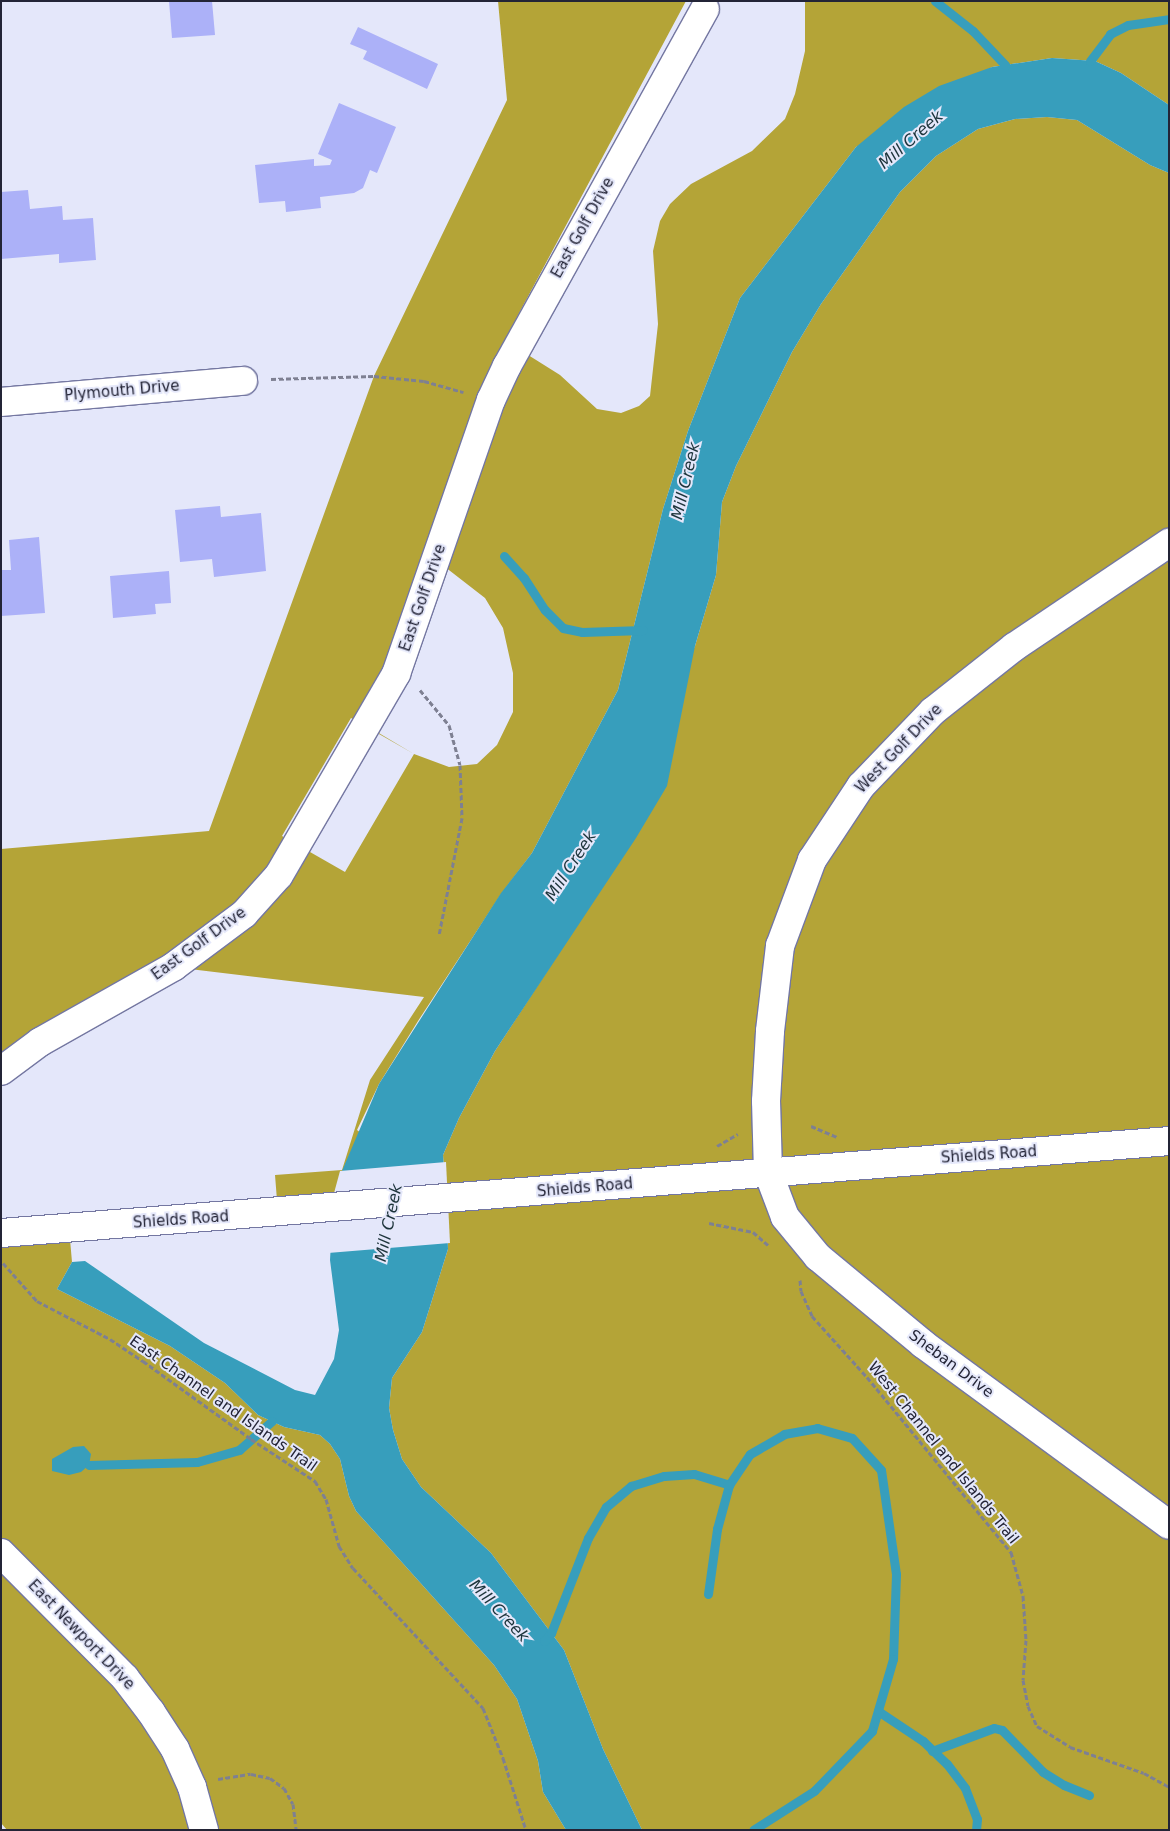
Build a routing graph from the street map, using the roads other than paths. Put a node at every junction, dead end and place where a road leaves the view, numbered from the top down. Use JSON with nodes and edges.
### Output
{"nodes":[{"id":1,"x":705,"y":9,"type":"dead end"},
{"id":2,"x":243,"y":381,"type":"road end"},
{"id":3,"x":1,"y":402,"type":"edge"},
{"id":4,"x":1169,"y":543,"type":"edge"},
{"id":5,"x":1,"y":1071,"type":"edge"},
{"id":6,"x":1169,"y":1141,"type":"edge"},
{"id":7,"x":768,"y":1172,"type":"junction"},
{"id":8,"x":1,"y":1233,"type":"edge"},
{"id":9,"x":1169,"y":1525,"type":"edge"},
{"id":10,"x":1,"y":1553,"type":"edge"},
{"id":11,"x":204,"y":1830,"type":"edge"}],
"edges":[{"from":1,"to":5,"type":"street","name":"East Golf Drive"},
{"from":2,"to":3,"type":"street","name":"Plymouth Drive"},
{"from":4,"to":7,"type":"street","name":"West Golf Drive"},
{"from":6,"to":7,"type":"street","name":"Shields Road"},
{"from":7,"to":8,"type":"street","name":"Shields Road"},
{"from":7,"to":9,"type":"street","name":"Sheban Drive"},
{"from":10,"to":11,"type":"street","name":"East Newport Drive"}]}
